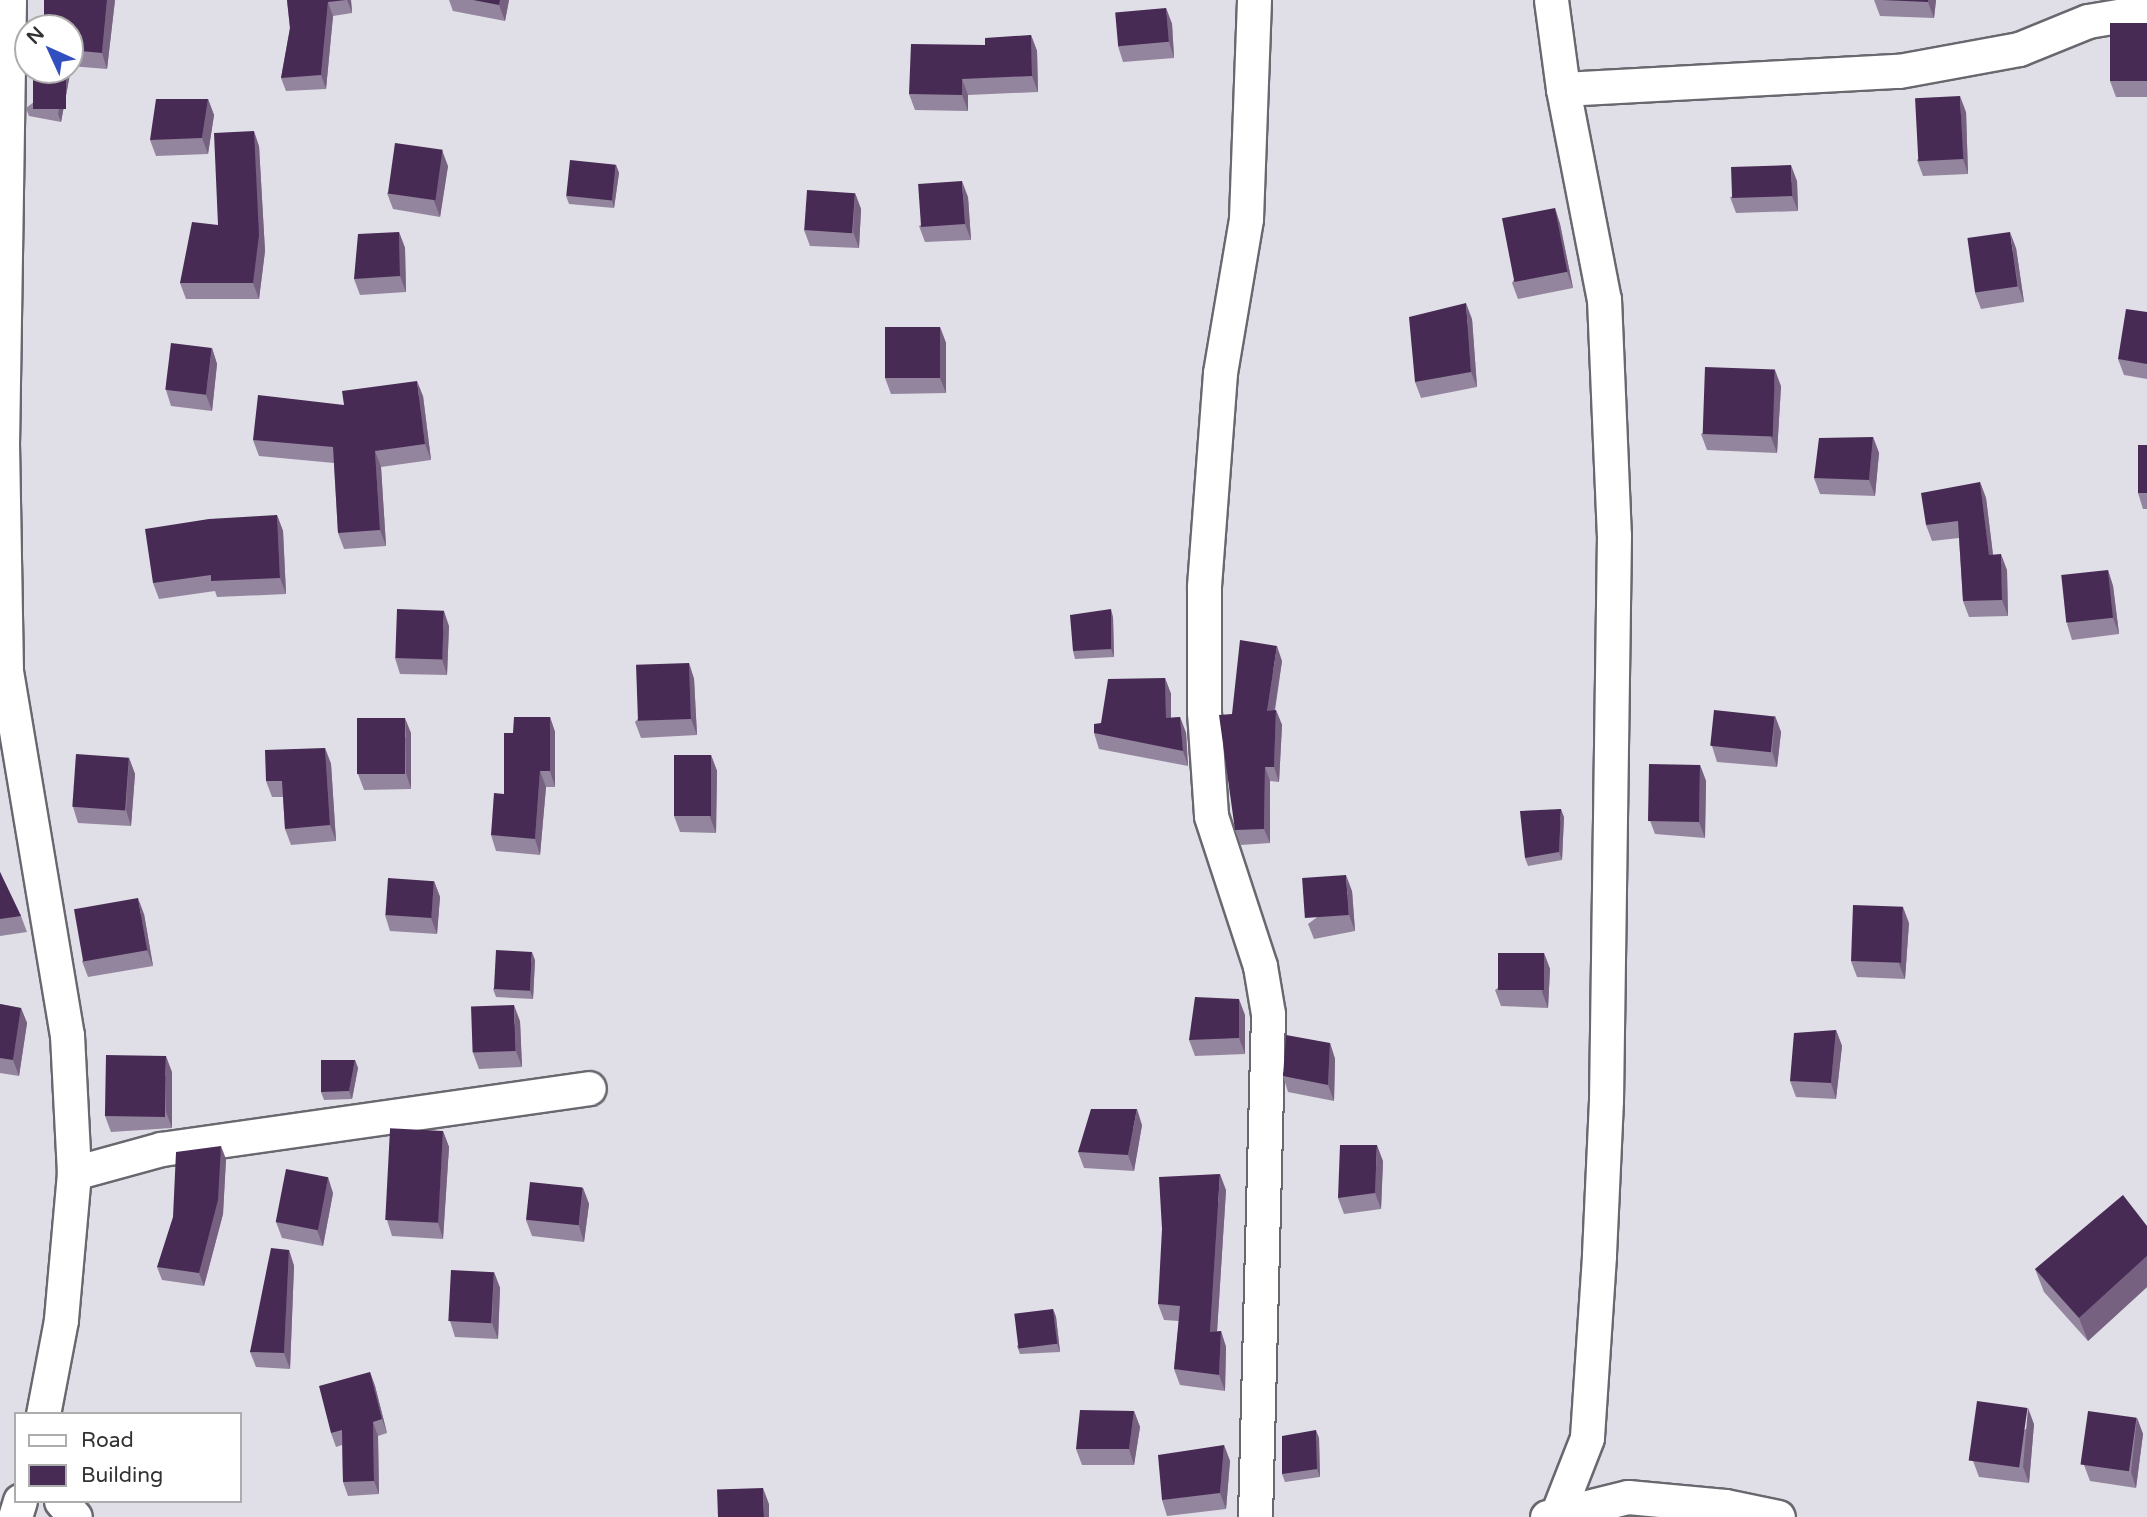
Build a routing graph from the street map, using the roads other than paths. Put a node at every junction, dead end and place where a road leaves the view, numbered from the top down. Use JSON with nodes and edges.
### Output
{"nodes":[{"id":1,"x":9,"y":0,"type":"edge"},
{"id":2,"x":1254,"y":0,"type":"edge"},
{"id":3,"x":1551,"y":0,"type":"edge"},
{"id":4,"x":2147,"y":11,"type":"edge"},
{"id":5,"x":1563,"y":89,"type":"junction"},
{"id":6,"x":589,"y":1088,"type":"dead end"},
{"id":7,"x":74,"y":1173,"type":"junction"},
{"id":8,"x":43,"y":1412,"type":"edge"},
{"id":9,"x":63,"y":1503,"type":"edge"},
{"id":10,"x":75,"y":1517,"type":"edge"},
{"id":11,"x":1255,"y":1517,"type":"edge"},
{"id":12,"x":1547,"y":1517,"type":"edge"},
{"id":13,"x":1556,"y":1517,"type":"edge"},
{"id":14,"x":1778,"y":1517,"type":"edge"}],
"edges":[{"from":1,"to":7,"type":"street"},
{"from":2,"to":11,"type":"street"},
{"from":3,"to":5,"type":"street"},
{"from":4,"to":5,"type":"street"},
{"from":5,"to":13,"type":"street"},
{"from":6,"to":7,"type":"street"},
{"from":7,"to":8,"type":"street"},
{"from":9,"to":10,"type":"street"},
{"from":12,"to":13,"type":"street"},
{"from":13,"to":14,"type":"street"}]}
